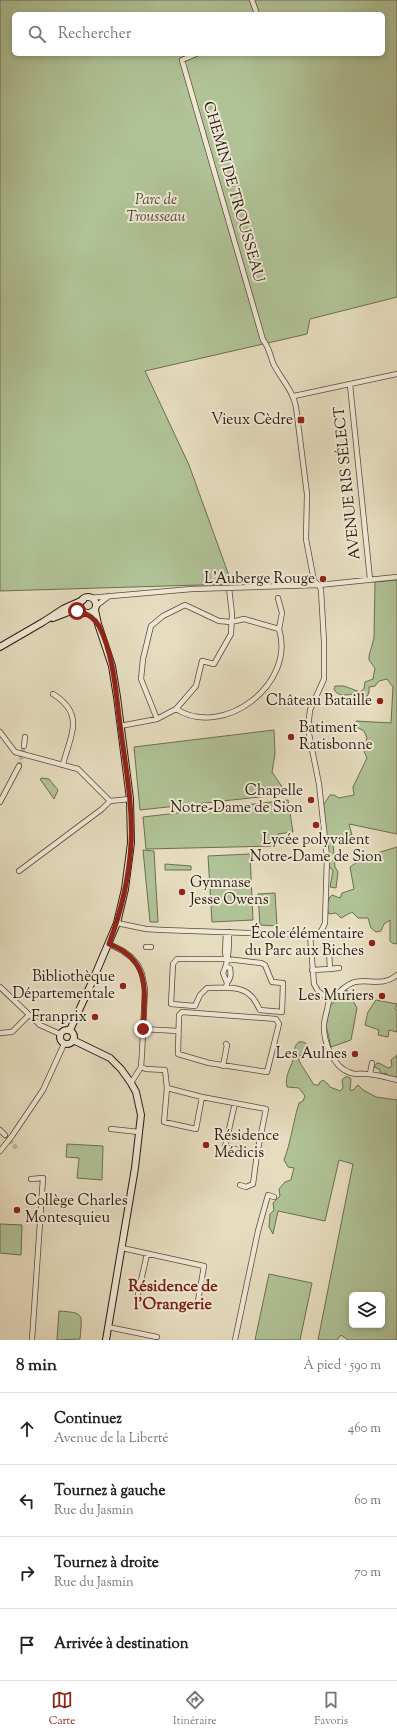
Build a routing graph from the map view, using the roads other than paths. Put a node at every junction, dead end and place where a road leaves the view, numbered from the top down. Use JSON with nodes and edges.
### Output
{"nodes":[{"id":1,"x":252,"y":0,"type":"edge"},
{"id":2,"x":256,"y":12,"type":"edge"},
{"id":3,"x":191,"y":56,"type":"edge"},
{"id":4,"x":397,"y":374,"type":"edge"},
{"id":5,"x":350,"y":384,"type":"junction"},
{"id":6,"x":294,"y":396,"type":"junction"},
{"id":7,"x":397,"y":577,"type":"edge"},
{"id":8,"x":370,"y":579,"type":"junction"},
{"id":9,"x":319,"y":585,"type":"junction"},
{"id":10,"x":229,"y":588,"type":"junction"},
{"id":11,"x":109,"y":596,"type":"junction"},
{"id":12,"x":278,"y":598,"type":"dead end"},
{"id":13,"x":86,"y":599,"type":"junction"},
{"id":14,"x":96,"y":608,"type":"junction"},
{"id":15,"x":86,"y":613,"type":"junction"},
{"id":16,"x":43,"y":622,"type":"junction"},
{"id":17,"x":231,"y":622,"type":"junction"},
{"id":18,"x":98,"y":624,"type":"junction"},
{"id":19,"x":279,"y":629,"type":"junction"},
{"id":20,"x":0,"y":647,"type":"edge"},
{"id":21,"x":53,"y":694,"type":"dead end"},
{"id":22,"x":176,"y":709,"type":"junction"},
{"id":23,"x":157,"y":719,"type":"junction"},
{"id":24,"x":120,"y":726,"type":"junction"},
{"id":25,"x":0,"y":732,"type":"edge"},
{"id":26,"x":25,"y":737,"type":"dead end"},
{"id":27,"x":24,"y":746,"type":"tunnel mouth"},
{"id":28,"x":63,"y":764,"type":"junction"},
{"id":29,"x":19,"y":766,"type":"tunnel mouth"},
{"id":30,"x":130,"y":799,"type":"junction"},
{"id":31,"x":110,"y":801,"type":"junction"},
{"id":32,"x":0,"y":802,"type":"edge"},
{"id":33,"x":19,"y":870,"type":"dead end"},
{"id":34,"x":117,"y":923,"type":"junction"},
{"id":35,"x":227,"y":932,"type":"junction"},
{"id":36,"x":310,"y":935,"type":"junction"},
{"id":37,"x":109,"y":944,"type":"junction"},
{"id":38,"x":329,"y":951,"type":"dead end"},
{"id":39,"x":227,"y":959,"type":"junction"},
{"id":40,"x":227,"y":967,"type":"junction"},
{"id":41,"x":339,"y":968,"type":"dead end"},
{"id":42,"x":330,"y":969,"type":"junction"},
{"id":43,"x":312,"y":970,"type":"junction"},
{"id":44,"x":397,"y":975,"type":"edge"},
{"id":45,"x":172,"y":979,"type":"junction"},
{"id":46,"x":178,"y":979,"type":"dead end"},
{"id":47,"x":226,"y":985,"type":"junction"},
{"id":48,"x":0,"y":987,"type":"edge"},
{"id":49,"x":329,"y":1000,"type":"junction"},
{"id":50,"x":29,"y":1015,"type":"junction"},
{"id":51,"x":143,"y":1029,"type":"junction"},
{"id":52,"x":70,"y":1030,"type":"junction"},
{"id":53,"x":178,"y":1031,"type":"junction"},
{"id":54,"x":0,"y":1033,"type":"edge"},
{"id":55,"x":60,"y":1034,"type":"junction"},
{"id":56,"x":73,"y":1040,"type":"junction"},
{"id":57,"x":64,"y":1044,"type":"junction"},
{"id":58,"x":226,"y":1044,"type":"dead end"},
{"id":59,"x":372,"y":1064,"type":"dead end"},
{"id":60,"x":223,"y":1066,"type":"junction"},
{"id":61,"x":141,"y":1067,"type":"junction"},
{"id":62,"x":370,"y":1074,"type":"junction"},
{"id":63,"x":397,"y":1080,"type":"edge"},
{"id":64,"x":131,"y":1083,"type":"junction"},
{"id":65,"x":167,"y":1088,"type":"junction"},
{"id":66,"x":202,"y":1097,"type":"junction"},
{"id":67,"x":234,"y":1103,"type":"junction"},
{"id":68,"x":111,"y":1129,"type":"dead end"},
{"id":69,"x":0,"y":1130,"type":"edge"},
{"id":70,"x":139,"y":1132,"type":"junction"},
{"id":71,"x":5,"y":1135,"type":"tunnel mouth"},
{"id":72,"x":0,"y":1151,"type":"edge"},
{"id":73,"x":257,"y":1154,"type":"junction"},
{"id":74,"x":31,"y":1180,"type":"dead end"},
{"id":75,"x":240,"y":1185,"type":"dead end"},
{"id":76,"x":274,"y":1197,"type":"dead end"},
{"id":77,"x":122,"y":1248,"type":"junction"},
{"id":78,"x":147,"y":1254,"type":"junction"},
{"id":79,"x":138,"y":1294,"type":"dead end"},
{"id":80,"x":197,"y":1307,"type":"dead end"},
{"id":81,"x":108,"y":1327,"type":"junction"},
{"id":82,"x":157,"y":1337,"type":"dead end"},
{"id":83,"x":32,"y":1340,"type":"edge"},
{"id":84,"x":106,"y":1340,"type":"edge"},
{"id":85,"x":236,"y":1340,"type":"edge"}],
"edges":[{"from":1,"to":2,"type":"street"},
{"from":3,"to":6,"type":"street","name":"CHEMIN DE TROUSSEAU"},
{"from":4,"to":5,"type":"street"},
{"from":5,"to":6,"type":"street"},
{"from":5,"to":8,"type":"street","name":"AVENUE RIS SÉLECT"},
{"from":6,"to":9,"type":"street"},
{"from":7,"to":8,"type":"street"},
{"from":8,"to":9,"type":"street"},
{"from":9,"to":10,"type":"street"},
{"from":9,"to":36,"type":"street"},
{"from":10,"to":11,"type":"street"},
{"from":10,"to":17,"type":"street"},
{"from":11,"to":13,"type":"street"},
{"from":11,"to":14,"type":"street"},
{"from":12,"to":19,"type":"street"},
{"from":13,"to":14,"type":"street"},
{"from":13,"to":15,"type":"street"},
{"from":13,"to":16,"type":"street"},
{"from":14,"to":15,"type":"street"},
{"from":14,"to":18,"type":"street"},
{"from":15,"to":16,"type":"street"},
{"from":15,"to":18,"type":"street"},
{"from":16,"to":20,"type":"street"},
{"from":17,"to":19,"type":"street"},
{"from":17,"to":22,"type":"street"},
{"from":17,"to":23,"type":"street"},
{"from":18,"to":24,"type":"street"},
{"from":19,"to":22,"type":"street"},
{"from":21,"to":28,"type":"street"},
{"from":22,"to":23,"type":"street"},
{"from":23,"to":24,"type":"street"},
{"from":24,"to":30,"type":"street"},
{"from":25,"to":28,"type":"street"},
{"from":26,"to":27,"type":"street"},
{"from":28,"to":31,"type":"street"},
{"from":29,"to":32,"type":"street"},
{"from":30,"to":31,"type":"street"},
{"from":30,"to":34,"type":"street"},
{"from":31,"to":33,"type":"street"},
{"from":34,"to":35,"type":"street"},
{"from":34,"to":37,"type":"street"},
{"from":35,"to":36,"type":"street"},
{"from":35,"to":39,"type":"street"},
{"from":36,"to":43,"type":"street"},
{"from":37,"to":51,"type":"street"},
{"from":37,"to":52,"type":"street"},
{"from":38,"to":42,"type":"street"},
{"from":39,"to":40,"type":"street"},
{"from":39,"to":45,"type":"street"},
{"from":39,"to":47,"type":"street"},
{"from":40,"to":47,"type":"street"},
{"from":40,"to":47,"type":"street"},
{"from":41,"to":42,"type":"street"},
{"from":42,"to":43,"type":"street"},
{"from":43,"to":49,"type":"street"},
{"from":44,"to":49,"type":"street"},
{"from":45,"to":46,"type":"street"},
{"from":45,"to":47,"type":"street"},
{"from":48,"to":50,"type":"street"},
{"from":49,"to":62,"type":"street"},
{"from":50,"to":54,"type":"street"},
{"from":50,"to":55,"type":"street"},
{"from":51,"to":53,"type":"street"},
{"from":51,"to":61,"type":"street"},
{"from":52,"to":55,"type":"street"},
{"from":52,"to":56,"type":"street"},
{"from":53,"to":60,"type":"street"},
{"from":53,"to":60,"type":"street"},
{"from":55,"to":57,"type":"street"},
{"from":56,"to":57,"type":"street"},
{"from":56,"to":64,"type":"street"},
{"from":57,"to":72,"type":"street"},
{"from":58,"to":60,"type":"street"},
{"from":59,"to":62,"type":"street"},
{"from":61,"to":64,"type":"street"},
{"from":61,"to":65,"type":"street"},
{"from":62,"to":63,"type":"street"},
{"from":64,"to":70,"type":"street"},
{"from":65,"to":66,"type":"street"},
{"from":65,"to":66,"type":"street"},
{"from":66,"to":67,"type":"street"},
{"from":67,"to":73,"type":"street"},
{"from":67,"to":73,"type":"street"},
{"from":68,"to":70,"type":"street"},
{"from":69,"to":71,"type":"street"},
{"from":70,"to":77,"type":"street"},
{"from":73,"to":75,"type":"street"},
{"from":74,"to":83,"type":"street"},
{"from":76,"to":85,"type":"street"},
{"from":77,"to":78,"type":"street"},
{"from":77,"to":81,"type":"street"},
{"from":78,"to":79,"type":"street"},
{"from":78,"to":80,"type":"street"},
{"from":81,"to":82,"type":"street"},
{"from":81,"to":84,"type":"street"}]}
